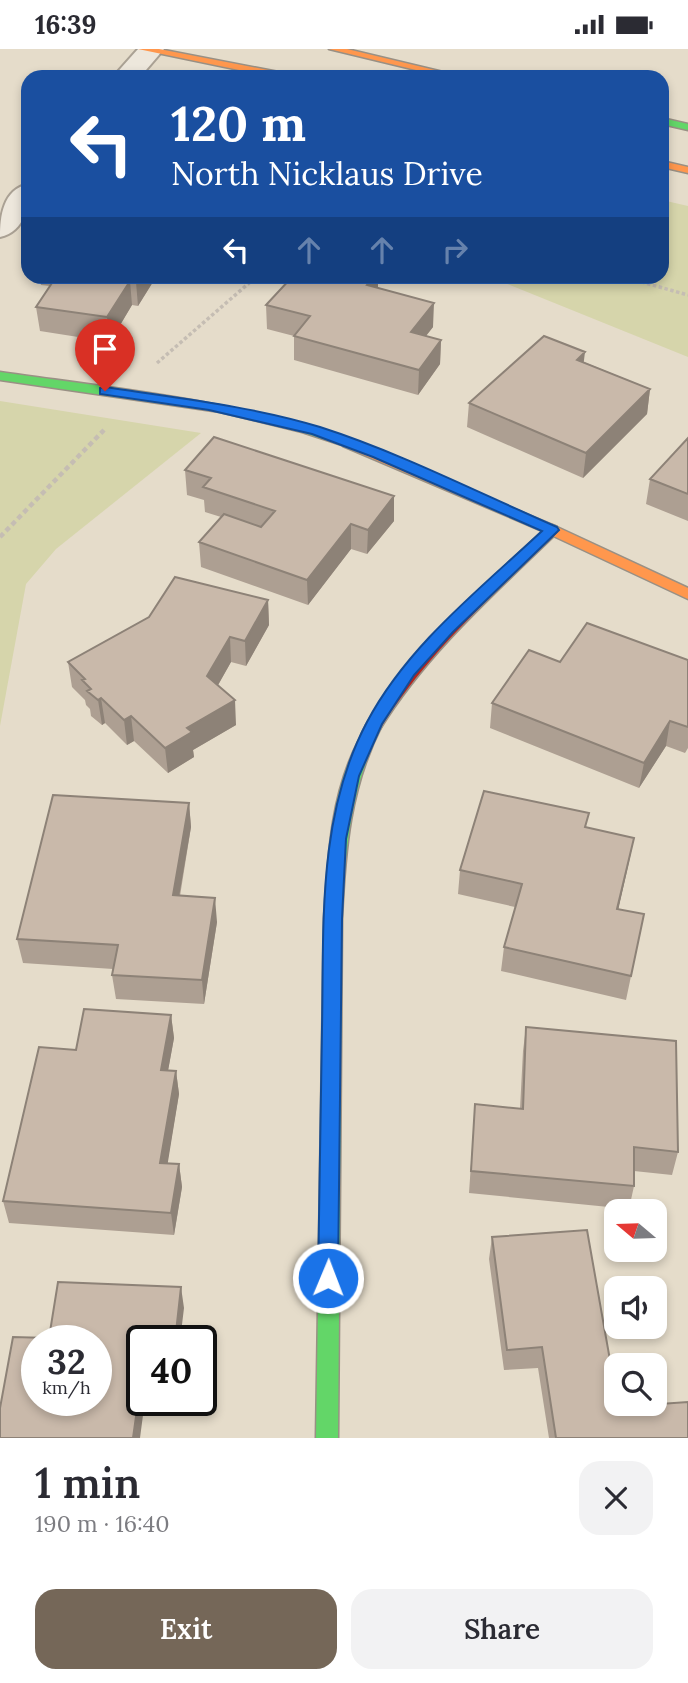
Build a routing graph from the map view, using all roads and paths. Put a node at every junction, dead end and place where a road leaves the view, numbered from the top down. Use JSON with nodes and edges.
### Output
{"nodes":[{"id":1,"x":148,"y":49,"type":"edge"},
{"id":2,"x":334,"y":49,"type":"edge"},
{"id":3,"x":132,"y":70,"type":"edge"},
{"id":4,"x":254,"y":70,"type":"edge"},
{"id":5,"x":428,"y":70,"type":"edge"},
{"id":6,"x":669,"y":123,"type":"edge"},
{"id":7,"x":688,"y":127,"type":"edge"},
{"id":8,"x":669,"y":166,"type":"edge"},
{"id":9,"x":688,"y":170,"type":"edge"},
{"id":10,"x":21,"y":201,"type":"edge"},
{"id":11,"x":0,"y":229,"type":"edge"},
{"id":12,"x":649,"y":284,"type":"edge"},
{"id":13,"x":688,"y":295,"type":"edge"},
{"id":14,"x":0,"y":376,"type":"edge"},
{"id":15,"x":552,"y":530,"type":"junction"},
{"id":16,"x":688,"y":594,"type":"edge"},
{"id":17,"x":327,"y":1438,"type":"edge"}],
"edges":[{"from":1,"to":3,"type":"street"},
{"from":1,"to":4,"type":"street"},
{"from":2,"to":5,"type":"street"},
{"from":6,"to":7,"type":"street"},
{"from":8,"to":9,"type":"street"},
{"from":10,"to":11,"type":"street"},
{"from":12,"to":13,"type":"path"},
{"from":14,"to":15,"type":"street"},
{"from":15,"to":16,"type":"street"},
{"from":15,"to":17,"type":"street"}]}
